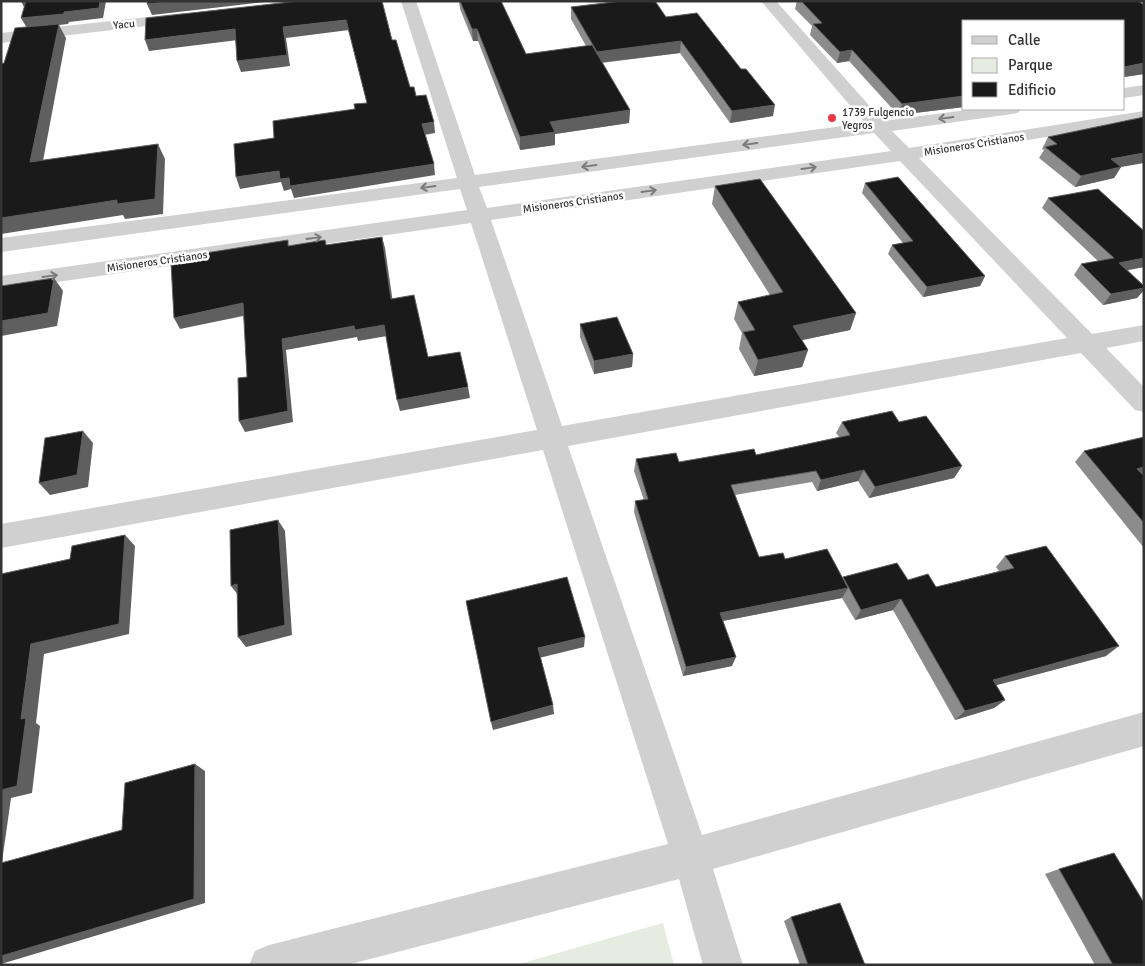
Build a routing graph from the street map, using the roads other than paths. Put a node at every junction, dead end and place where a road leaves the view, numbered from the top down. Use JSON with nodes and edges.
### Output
{"nodes":[{"id":1,"x":408,"y":1,"type":"edge"},
{"id":2,"x":768,"y":1,"type":"edge"},
{"id":3,"x":199,"y":16,"type":"edge"},
{"id":4,"x":1,"y":38,"type":"edge"},
{"id":5,"x":1144,"y":90,"type":"edge"},
{"id":6,"x":1125,"y":93,"type":"edge"},
{"id":7,"x":1005,"y":110,"type":"edge"},
{"id":8,"x":1144,"y":116,"type":"edge"},
{"id":9,"x":878,"y":127,"type":"junction"},
{"id":10,"x":904,"y":155,"type":"junction"},
{"id":11,"x":467,"y":182,"type":"junction"},
{"id":12,"x":477,"y":215,"type":"junction"},
{"id":13,"x":1,"y":245,"type":"edge"},
{"id":14,"x":1,"y":283,"type":"edge"},
{"id":15,"x":1144,"y":333,"type":"edge"},
{"id":16,"x":1087,"y":344,"type":"junction"},
{"id":17,"x":1144,"y":403,"type":"edge"},
{"id":18,"x":553,"y":440,"type":"junction"},
{"id":19,"x":1,"y":536,"type":"edge"},
{"id":20,"x":1144,"y":729,"type":"edge"},
{"id":21,"x":691,"y":857,"type":"junction"},
{"id":22,"x":268,"y":965,"type":"edge"},
{"id":23,"x":723,"y":965,"type":"edge"}],
"edges":[{"from":1,"to":11,"type":"street"},
{"from":2,"to":9,"type":"street"},
{"from":3,"to":4,"type":"street","name":"Yacu"},
{"from":5,"to":6,"type":"street"},
{"from":7,"to":9,"type":"street","one_way":true},
{"from":8,"to":10,"type":"street","name":"Misioneros Cristianos"},
{"from":9,"to":10,"type":"street"},
{"from":9,"to":11,"type":"street","one_way":true},
{"from":12,"to":10,"type":"street","name":"Misioneros Cristianos","one_way":true},
{"from":10,"to":16,"type":"street"},
{"from":11,"to":12,"type":"street"},
{"from":11,"to":13,"type":"street","one_way":true},
{"from":14,"to":12,"type":"street","name":"Misioneros Cristianos","one_way":true},
{"from":12,"to":18,"type":"street"},
{"from":15,"to":16,"type":"street"},
{"from":16,"to":17,"type":"street"},
{"from":16,"to":18,"type":"street"},
{"from":18,"to":19,"type":"street"},
{"from":18,"to":21,"type":"street"},
{"from":20,"to":21,"type":"street"},
{"from":21,"to":22,"type":"street"},
{"from":21,"to":23,"type":"street"}]}
